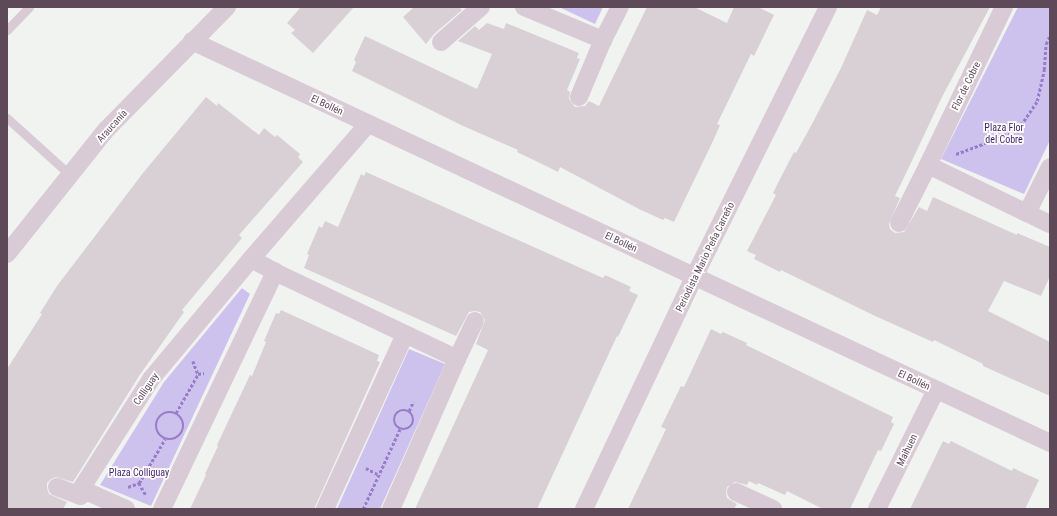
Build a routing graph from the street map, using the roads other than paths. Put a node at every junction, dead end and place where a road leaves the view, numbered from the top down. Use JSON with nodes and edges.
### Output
{"nodes":[{"id":1,"x":29,"y":7,"type":"edge"},
{"id":2,"x":227,"y":7,"type":"edge"},
{"id":3,"x":482,"y":7,"type":"edge"},
{"id":4,"x":524,"y":7,"type":"edge"},
{"id":5,"x":620,"y":7,"type":"edge"},
{"id":6,"x":828,"y":7,"type":"edge"},
{"id":7,"x":1004,"y":7,"type":"edge"},
{"id":8,"x":7,"y":30,"type":"edge"},
{"id":9,"x":603,"y":40,"type":"junction"},
{"id":10,"x":192,"y":41,"type":"junction"},
{"id":11,"x":441,"y":42,"type":"dead end"},
{"id":12,"x":579,"y":97,"type":"dead end"},
{"id":13,"x":7,"y":118,"type":"edge"},
{"id":14,"x":368,"y":124,"type":"junction"},
{"id":15,"x":929,"y":162,"type":"junction"},
{"id":16,"x":1050,"y":166,"type":"edge"},
{"id":17,"x":70,"y":175,"type":"junction"},
{"id":18,"x":1027,"y":213,"type":"junction"},
{"id":19,"x":899,"y":223,"type":"dead end"},
{"id":20,"x":1050,"y":224,"type":"edge"},
{"id":21,"x":7,"y":254,"type":"edge"},
{"id":22,"x":251,"y":259,"type":"junction"},
{"id":23,"x":275,"y":272,"type":"junction"},
{"id":24,"x":694,"y":277,"type":"junction"},
{"id":25,"x":475,"y":321,"type":"dead end"},
{"id":26,"x":405,"y":334,"type":"junction"},
{"id":27,"x":457,"y":359,"type":"junction"},
{"id":28,"x":936,"y":390,"type":"junction"},
{"id":29,"x":1050,"y":443,"type":"edge"},
{"id":30,"x":57,"y":488,"type":"dead end"},
{"id":31,"x":86,"y":492,"type":"junction"},
{"id":32,"x":736,"y":492,"type":"dead end"},
{"id":33,"x":767,"y":508,"type":"edge"},
{"id":34,"x":126,"y":509,"type":"edge"},
{"id":35,"x":162,"y":509,"type":"edge"},
{"id":36,"x":325,"y":509,"type":"edge"},
{"id":37,"x":391,"y":509,"type":"edge"},
{"id":38,"x":584,"y":509,"type":"edge"},
{"id":39,"x":877,"y":509,"type":"edge"}],
"edges":[{"from":1,"to":8,"type":"lane"},
{"from":2,"to":10,"type":"street","name":"Araucanía"},
{"from":3,"to":11,"type":"street"},
{"from":4,"to":9,"type":"street"},
{"from":5,"to":9,"type":"street"},
{"from":6,"to":24,"type":"street","name":"Periodista Mario Peña Carreño"},
{"from":7,"to":15,"type":"street","name":"Flor de Cobre"},
{"from":9,"to":12,"type":"street"},
{"from":10,"to":14,"type":"street","name":"El Bollén"},
{"from":10,"to":17,"type":"street","name":"Araucanía"},
{"from":13,"to":17,"type":"lane"},
{"from":14,"to":22,"type":"street","name":"Colliguay"},
{"from":14,"to":24,"type":"street","name":"El Bollén"},
{"from":15,"to":18,"type":"street"},
{"from":15,"to":19,"type":"street","name":"Flor de Cobre"},
{"from":16,"to":18,"type":"street"},
{"from":17,"to":21,"type":"street","name":"Araucanía"},
{"from":18,"to":20,"type":"street"},
{"from":22,"to":23,"type":"street"},
{"from":22,"to":31,"type":"street","name":"Colliguay"},
{"from":23,"to":26,"type":"street"},
{"from":23,"to":35,"type":"street"},
{"from":24,"to":28,"type":"street","name":"El Bollén"},
{"from":24,"to":38,"type":"street","name":"Periodista Mario Peña Carreño"},
{"from":25,"to":27,"type":"street"},
{"from":26,"to":27,"type":"street"},
{"from":26,"to":36,"type":"street"},
{"from":27,"to":37,"type":"street"},
{"from":28,"to":29,"type":"street","name":"El Bollén"},
{"from":28,"to":39,"type":"street","name":"Maihuen"},
{"from":30,"to":31,"type":"street"},
{"from":31,"to":34,"type":"street"},
{"from":32,"to":33,"type":"street"}]}
